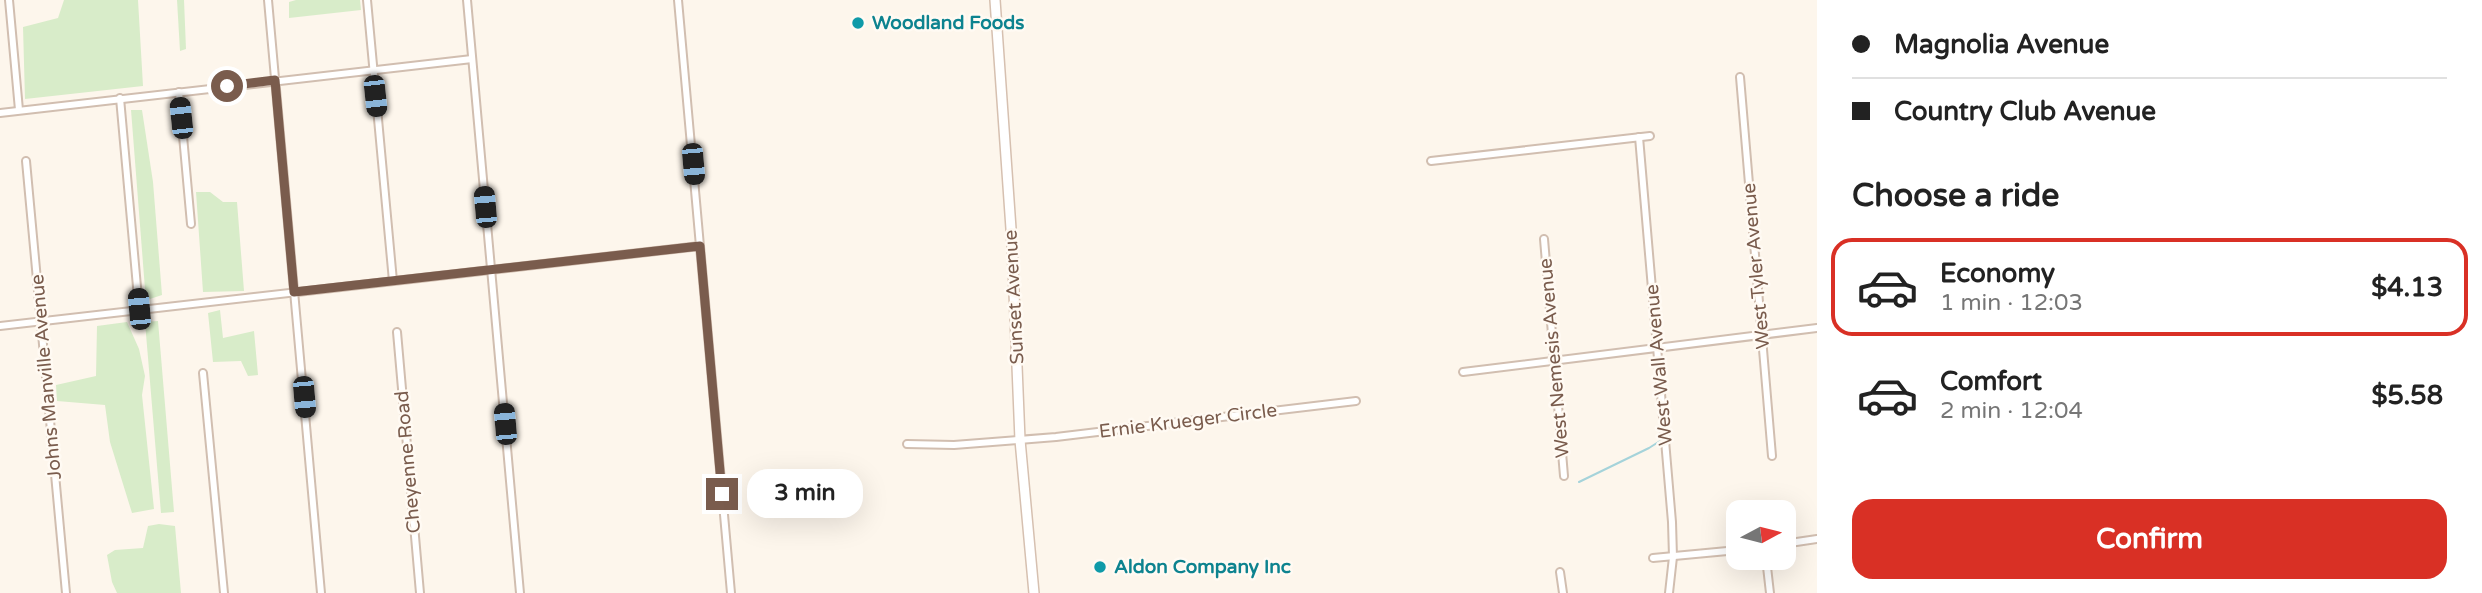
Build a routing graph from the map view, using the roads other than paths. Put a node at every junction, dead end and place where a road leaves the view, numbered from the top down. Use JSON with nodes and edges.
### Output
{"nodes":[{"id":1,"x":9,"y":0,"type":"edge"},
{"id":2,"x":268,"y":0,"type":"edge"},
{"id":3,"x":367,"y":0,"type":"edge"},
{"id":4,"x":467,"y":0,"type":"edge"},
{"id":5,"x":678,"y":0,"type":"edge"},
{"id":6,"x":995,"y":0,"type":"edge"},
{"id":7,"x":472,"y":59,"type":"junction"},
{"id":8,"x":373,"y":69,"type":"junction"},
{"id":9,"x":1740,"y":77,"type":"dead end"},
{"id":10,"x":275,"y":80,"type":"junction"},
{"id":11,"x":178,"y":92,"type":"junction"},
{"id":12,"x":120,"y":98,"type":"junction"},
{"id":13,"x":19,"y":110,"type":"junction"},
{"id":14,"x":0,"y":113,"type":"edge"},
{"id":15,"x":1650,"y":136,"type":"dead end"},
{"id":16,"x":1639,"y":137,"type":"junction"},
{"id":17,"x":1431,"y":161,"type":"dead end"},
{"id":18,"x":26,"y":162,"type":"dead end"},
{"id":19,"x":191,"y":224,"type":"dead end"},
{"id":20,"x":1544,"y":239,"type":"dead end"},
{"id":21,"x":700,"y":246,"type":"junction"},
{"id":22,"x":491,"y":270,"type":"junction"},
{"id":23,"x":393,"y":281,"type":"junction"},
{"id":24,"x":294,"y":292,"type":"junction"},
{"id":25,"x":139,"y":309,"type":"junction"},
{"id":26,"x":40,"y":320,"type":"junction"},
{"id":27,"x":0,"y":326,"type":"edge"},
{"id":28,"x":1817,"y":328,"type":"edge"},
{"id":29,"x":397,"y":332,"type":"dead end"},
{"id":30,"x":1763,"y":336,"type":"junction"},
{"id":31,"x":1657,"y":349,"type":"junction"},
{"id":32,"x":1554,"y":362,"type":"junction"},
{"id":33,"x":1463,"y":372,"type":"dead end"},
{"id":34,"x":203,"y":373,"type":"dead end"},
{"id":35,"x":1356,"y":401,"type":"dead end"},
{"id":36,"x":1020,"y":440,"type":"junction"},
{"id":37,"x":907,"y":444,"type":"dead end"},
{"id":38,"x":1772,"y":456,"type":"dead end"},
{"id":39,"x":1564,"y":476,"type":"dead end"},
{"id":40,"x":1817,"y":539,"type":"edge"},
{"id":41,"x":1796,"y":542,"type":"edge"},
{"id":42,"x":1726,"y":551,"type":"edge"},
{"id":43,"x":1673,"y":557,"type":"junction"},
{"id":44,"x":1653,"y":558,"type":"dead end"},
{"id":45,"x":1767,"y":570,"type":"edge"},
{"id":46,"x":1560,"y":572,"type":"dead end"},
{"id":47,"x":66,"y":593,"type":"edge"},
{"id":48,"x":224,"y":593,"type":"edge"},
{"id":49,"x":321,"y":593,"type":"edge"},
{"id":50,"x":420,"y":593,"type":"edge"},
{"id":51,"x":520,"y":593,"type":"edge"},
{"id":52,"x":731,"y":593,"type":"edge"},
{"id":53,"x":1034,"y":593,"type":"edge"},
{"id":54,"x":1563,"y":593,"type":"edge"},
{"id":55,"x":1669,"y":593,"type":"edge"},
{"id":56,"x":1770,"y":593,"type":"edge"}],
"edges":[{"from":1,"to":13,"type":"street"},
{"from":2,"to":10,"type":"street"},
{"from":3,"to":8,"type":"street"},
{"from":4,"to":7,"type":"street"},
{"from":5,"to":21,"type":"street"},
{"from":6,"to":36,"type":"street","name":"Sunset Avenue"},
{"from":7,"to":8,"type":"street"},
{"from":7,"to":22,"type":"street"},
{"from":8,"to":10,"type":"street"},
{"from":8,"to":23,"type":"street"},
{"from":9,"to":30,"type":"street","name":"West Tyler Avenue"},
{"from":10,"to":11,"type":"street"},
{"from":10,"to":24,"type":"street"},
{"from":11,"to":12,"type":"street"},
{"from":11,"to":19,"type":"street"},
{"from":12,"to":13,"type":"street"},
{"from":12,"to":25,"type":"street"},
{"from":13,"to":14,"type":"street"},
{"from":15,"to":16,"type":"street"},
{"from":16,"to":17,"type":"street"},
{"from":16,"to":31,"type":"street","name":"West Wall Avenue"},
{"from":18,"to":26,"type":"street","name":"Johns Manville Avenue"},
{"from":20,"to":32,"type":"street","name":"West Nemesis Avenue"},
{"from":21,"to":22,"type":"street"},
{"from":21,"to":52,"type":"street"},
{"from":22,"to":23,"type":"street"},
{"from":22,"to":51,"type":"street"},
{"from":23,"to":24,"type":"street"},
{"from":24,"to":25,"type":"street"},
{"from":24,"to":49,"type":"street"},
{"from":25,"to":26,"type":"street"},
{"from":26,"to":27,"type":"street"},
{"from":26,"to":47,"type":"street","name":"Johns Manville Avenue"},
{"from":28,"to":30,"type":"street"},
{"from":29,"to":50,"type":"street","name":"Cheyenne Road"},
{"from":30,"to":31,"type":"street"},
{"from":30,"to":38,"type":"street","name":"West Tyler Avenue"},
{"from":31,"to":32,"type":"street"},
{"from":31,"to":43,"type":"street","name":"West Wall Avenue"},
{"from":32,"to":33,"type":"street"},
{"from":32,"to":39,"type":"street","name":"West Nemesis Avenue"},
{"from":34,"to":48,"type":"street"},
{"from":35,"to":36,"type":"street","name":"Ernie Krueger Circle"},
{"from":36,"to":37,"type":"street","name":"Ernie Krueger Circle"},
{"from":36,"to":53,"type":"street","name":"Sunset Avenue"},
{"from":40,"to":41,"type":"street"},
{"from":42,"to":43,"type":"street"},
{"from":43,"to":44,"type":"street"},
{"from":43,"to":55,"type":"street","name":"West Wall Avenue"},
{"from":45,"to":56,"type":"street"},
{"from":46,"to":54,"type":"street"}]}
